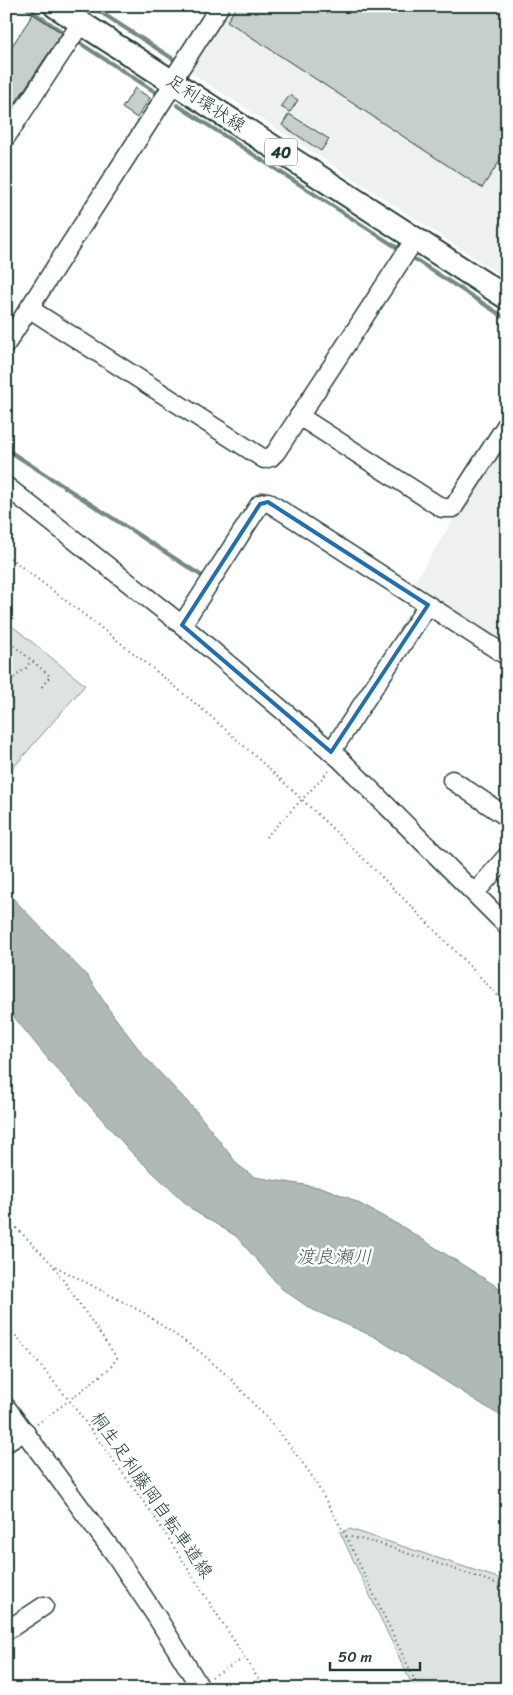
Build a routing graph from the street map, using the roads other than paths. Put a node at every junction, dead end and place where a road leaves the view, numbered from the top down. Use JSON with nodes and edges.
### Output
{"nodes":[{"id":1,"x":55,"y":6,"type":"edge"},
{"id":2,"x":220,"y":6,"type":"edge"},
{"id":3,"x":81,"y":23,"type":"junction"},
{"id":4,"x":174,"y":83,"type":"junction"},
{"id":5,"x":6,"y":138,"type":"edge"},
{"id":6,"x":415,"y":239,"type":"junction"},
{"id":7,"x":507,"y":298,"type":"edge"},
{"id":8,"x":30,"y":309,"type":"junction"},
{"id":9,"x":6,"y":344,"type":"edge"},
{"id":10,"x":299,"y":416,"type":"junction"},
{"id":11,"x":507,"y":424,"type":"edge"},
{"id":12,"x":6,"y":486,"type":"edge"},
{"id":13,"x":428,"y":605,"type":"junction"},
{"id":14,"x":182,"y":625,"type":"junction"},
{"id":15,"x":507,"y":656,"type":"edge"},
{"id":16,"x":332,"y":760,"type":"junction"},
{"id":17,"x":452,"y":780,"type":"dead end"},
{"id":18,"x":507,"y":817,"type":"edge"},
{"id":19,"x":507,"y":856,"type":"edge"},
{"id":20,"x":476,"y":893,"type":"junction"},
{"id":21,"x":507,"y":926,"type":"edge"},
{"id":22,"x":6,"y":1407,"type":"edge"},
{"id":23,"x":31,"y":1427,"type":"junction"},
{"id":24,"x":6,"y":1442,"type":"edge"},
{"id":25,"x":44,"y":1606,"type":"dead end"},
{"id":26,"x":6,"y":1631,"type":"edge"},
{"id":27,"x":201,"y":1685,"type":"edge"}],
"edges":[{"from":1,"to":3,"type":"main road","name":"足利環状線","number":"40"},
{"from":2,"to":4,"type":"street"},
{"from":3,"to":4,"type":"main road","name":"足利環状線","number":"40"},
{"from":3,"to":5,"type":"street"},
{"from":4,"to":6,"type":"main road","name":"足利環状線","number":"40"},
{"from":4,"to":8,"type":"street"},
{"from":6,"to":7,"type":"main road","name":"足利環状線","number":"40"},
{"from":6,"to":10,"type":"street"},
{"from":8,"to":9,"type":"street"},
{"from":8,"to":10,"type":"street"},
{"from":10,"to":11,"type":"street"},
{"from":12,"to":14,"type":"street"},
{"from":13,"to":14,"type":"street"},
{"from":13,"to":15,"type":"street"},
{"from":13,"to":16,"type":"street"},
{"from":14,"to":16,"type":"street"},
{"from":16,"to":20,"type":"street"},
{"from":17,"to":18,"type":"street"},
{"from":19,"to":20,"type":"street"},
{"from":20,"to":21,"type":"street"},
{"from":22,"to":23,"type":"street"},
{"from":23,"to":24,"type":"street"},
{"from":23,"to":27,"type":"street"},
{"from":25,"to":26,"type":"street"}]}
